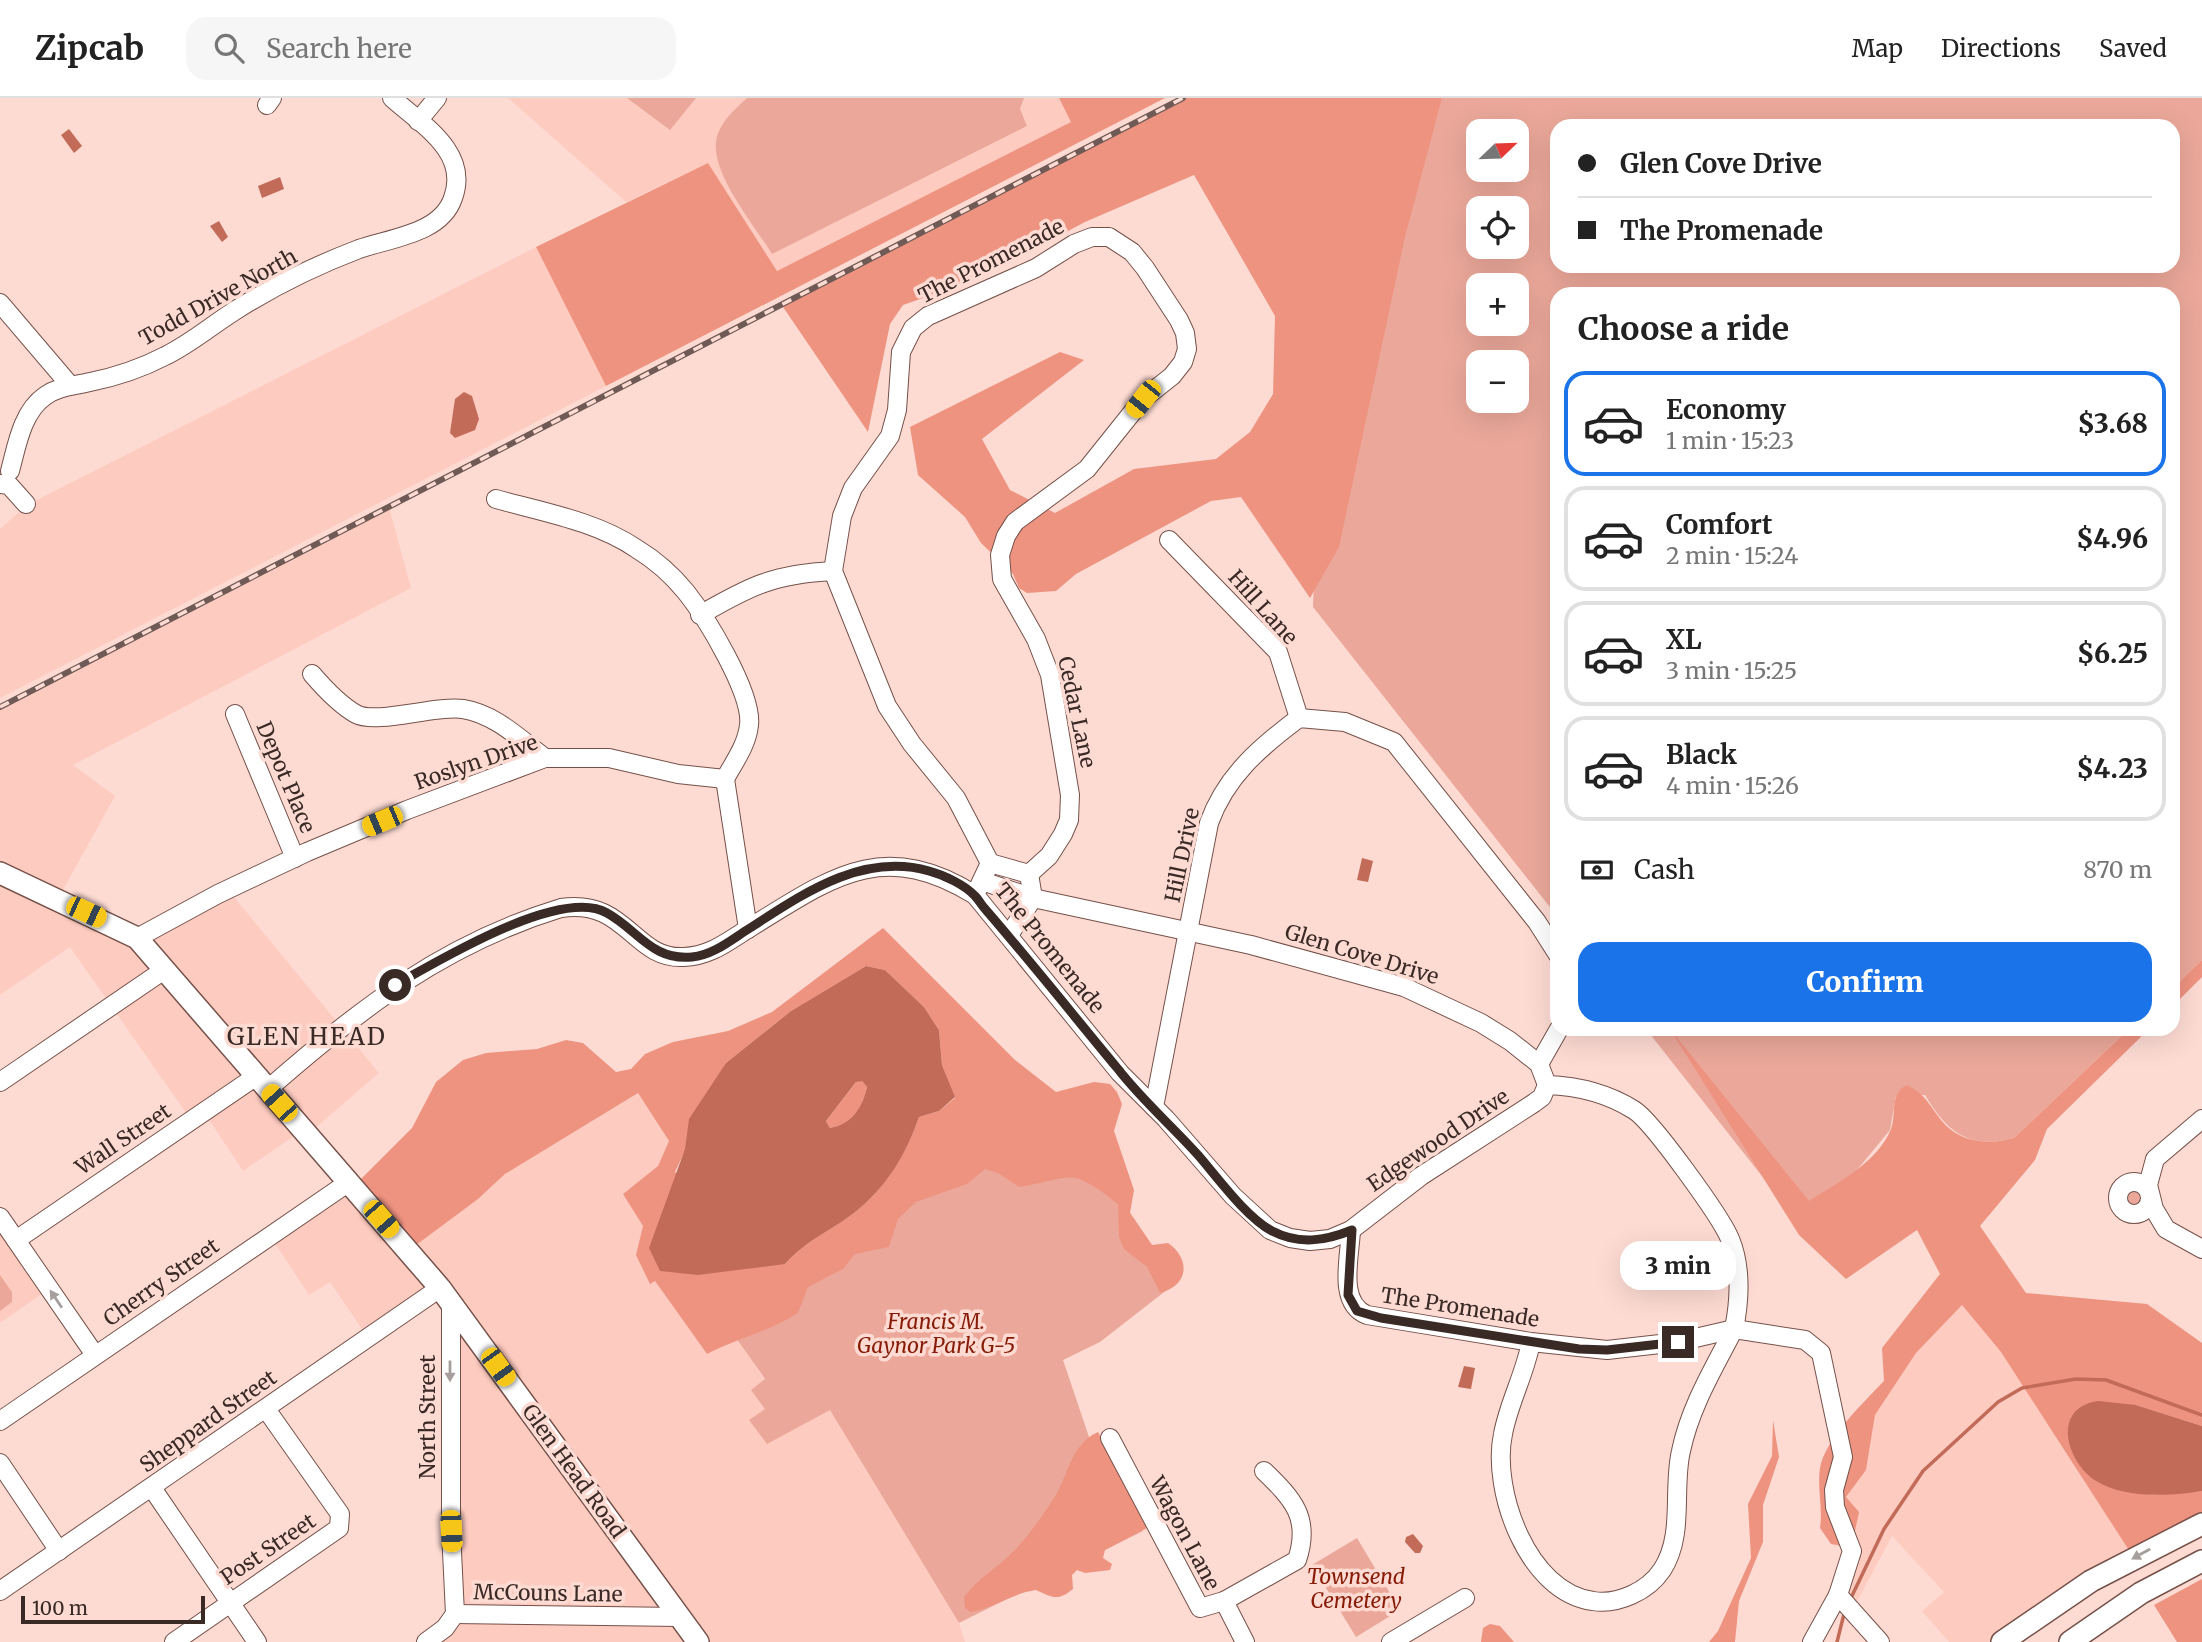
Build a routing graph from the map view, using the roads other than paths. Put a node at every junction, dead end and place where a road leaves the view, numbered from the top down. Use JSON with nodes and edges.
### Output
{"nodes":[{"id":1,"x":391,"y":98,"type":"edge"},
{"id":2,"x":437,"y":98,"type":"edge"},
{"id":3,"x":418,"y":121,"type":"junction"},
{"id":4,"x":1123,"y":245,"type":"joint"},
{"id":5,"x":0,"y":303,"type":"edge"},
{"id":6,"x":69,"y":384,"type":"junction"},
{"id":7,"x":5,"y":478,"type":"edge"},
{"id":8,"x":496,"y":499,"type":"dead end"},
{"id":9,"x":26,"y":504,"type":"dead end"},
{"id":10,"x":1169,"y":540,"type":"dead end"},
{"id":11,"x":833,"y":571,"type":"junction"},
{"id":12,"x":700,"y":615,"type":"junction"},
{"id":13,"x":313,"y":674,"type":"dead end"},
{"id":14,"x":235,"y":714,"type":"dead end"},
{"id":15,"x":1299,"y":718,"type":"junction"},
{"id":16,"x":545,"y":758,"type":"junction"},
{"id":17,"x":725,"y":779,"type":"junction"},
{"id":18,"x":295,"y":858,"type":"junction"},
{"id":19,"x":990,"y":863,"type":"junction"},
{"id":20,"x":0,"y":873,"type":"edge"},
{"id":21,"x":1029,"y":874,"type":"junction"},
{"id":22,"x":978,"y":888,"type":"junction"},
{"id":23,"x":1033,"y":898,"type":"junction"},
{"id":24,"x":748,"y":929,"type":"junction"},
{"id":25,"x":1189,"y":932,"type":"junction"},
{"id":26,"x":1009,"y":935,"type":"junction"},
{"id":27,"x":137,"y":938,"type":"junction"},
{"id":28,"x":1550,"y":942,"type":"edge"},
{"id":29,"x":164,"y":970,"type":"junction"},
{"id":30,"x":1555,"y":1036,"type":"edge"},
{"id":31,"x":1539,"y":1063,"type":"junction"},
{"id":32,"x":0,"y":1082,"type":"edge"},
{"id":33,"x":261,"y":1083,"type":"junction"},
{"id":34,"x":1547,"y":1085,"type":"junction"},
{"id":35,"x":1154,"y":1107,"type":"junction"},
{"id":36,"x":2202,"y":1119,"type":"edge"},
{"id":37,"x":349,"y":1182,"type":"junction"},
{"id":38,"x":0,"y":1217,"type":"edge"},
{"id":39,"x":1352,"y":1230,"type":"junction"},
{"id":40,"x":16,"y":1240,"type":"junction"},
{"id":41,"x":2202,"y":1249,"type":"edge"},
{"id":42,"x":446,"y":1296,"type":"junction"},
{"id":43,"x":1734,"y":1329,"type":"junction"},
{"id":44,"x":1531,"y":1342,"type":"junction"},
{"id":45,"x":95,"y":1355,"type":"junction"},
{"id":46,"x":266,"y":1409,"type":"junction"},
{"id":47,"x":0,"y":1421,"type":"edge"},
{"id":48,"x":1110,"y":1438,"type":"dead end"},
{"id":49,"x":0,"y":1463,"type":"edge"},
{"id":50,"x":1264,"y":1471,"type":"dead end"},
{"id":51,"x":152,"y":1488,"type":"junction"},
{"id":52,"x":2202,"y":1524,"type":"edge"},
{"id":53,"x":59,"y":1550,"type":"junction"},
{"id":54,"x":2202,"y":1561,"type":"edge"},
{"id":55,"x":0,"y":1591,"type":"edge"},
{"id":56,"x":1465,"y":1598,"type":"dead end"},
{"id":57,"x":1224,"y":1601,"type":"junction"},
{"id":58,"x":1844,"y":1602,"type":"junction"},
{"id":59,"x":230,"y":1603,"type":"junction"},
{"id":60,"x":455,"y":1614,"type":"junction"},
{"id":61,"x":680,"y":1617,"type":"junction"},
{"id":62,"x":1396,"y":1641,"type":"edge"},
{"id":63,"x":174,"y":1642,"type":"edge"},
{"id":64,"x":257,"y":1642,"type":"edge"},
{"id":65,"x":426,"y":1642,"type":"edge"},
{"id":66,"x":698,"y":1642,"type":"edge"},
{"id":67,"x":1245,"y":1642,"type":"edge"},
{"id":68,"x":1812,"y":1642,"type":"edge"},
{"id":69,"x":1880,"y":1642,"type":"edge"},
{"id":70,"x":2002,"y":1642,"type":"edge"},
{"id":71,"x":2070,"y":1642,"type":"edge"}],
"edges":[{"from":1,"to":3,"type":"street","name":"Todd Drive North"},
{"from":2,"to":3,"type":"street"},
{"from":3,"to":6,"type":"street","name":"Todd Drive North"},
{"from":4,"to":11,"type":"street","name":"The Promenade"},
{"from":4,"to":21,"type":"street","name":"Cedar Lane"},
{"from":5,"to":6,"type":"street"},
{"from":6,"to":7,"type":"street"},
{"from":7,"to":9,"type":"street"},
{"from":8,"to":12,"type":"street"},
{"from":10,"to":15,"type":"street","name":"Hill Lane"},
{"from":11,"to":12,"type":"street"},
{"from":11,"to":19,"type":"street","name":"The Promenade"},
{"from":12,"to":17,"type":"street"},
{"from":13,"to":16,"type":"street"},
{"from":14,"to":18,"type":"street","name":"Depot Place"},
{"from":15,"to":25,"type":"street","name":"Hill Drive"},
{"from":15,"to":28,"type":"street"},
{"from":16,"to":17,"type":"street","name":"Roslyn Drive"},
{"from":16,"to":18,"type":"street","name":"Roslyn Drive"},
{"from":17,"to":24,"type":"street"},
{"from":18,"to":27,"type":"street","name":"Roslyn Drive"},
{"from":19,"to":21,"type":"street"},
{"from":19,"to":22,"type":"street","name":"The Promenade"},
{"from":20,"to":27,"type":"main road","name":"Glen Head Road"},
{"from":21,"to":23,"type":"street"},
{"from":22,"to":23,"type":"street","name":"Glen Cove Drive"},
{"from":22,"to":24,"type":"street","name":"Glen Cove Drive"},
{"from":22,"to":26,"type":"street","name":"The Promenade"},
{"from":23,"to":25,"type":"street","name":"Glen Cove Drive"},
{"from":23,"to":26,"type":"street"},
{"from":24,"to":33,"type":"street","name":"Glen Cove Drive"},
{"from":25,"to":31,"type":"street","name":"Glen Cove Drive"},
{"from":25,"to":35,"type":"street","name":"Hill Drive"},
{"from":26,"to":35,"type":"street","name":"The Promenade"},
{"from":27,"to":29,"type":"main road","name":"Glen Head Road"},
{"from":29,"to":32,"type":"street"},
{"from":29,"to":33,"type":"main road","name":"Glen Head Road"},
{"from":30,"to":31,"type":"street"},
{"from":31,"to":34,"type":"street"},
{"from":33,"to":37,"type":"main road","name":"Glen Head Road"},
{"from":33,"to":40,"type":"street","name":"Wall Street"},
{"from":34,"to":39,"type":"street","name":"Edgewood Drive"},
{"from":34,"to":43,"type":"street"},
{"from":35,"to":39,"type":"street","name":"The Promenade"},
{"from":36,"to":41,"type":"street"},
{"from":37,"to":42,"type":"main road","name":"Glen Head Road"},
{"from":37,"to":45,"type":"street","name":"Cherry Street"},
{"from":38,"to":40,"type":"street"},
{"from":39,"to":44,"type":"street","name":"The Promenade"},
{"from":45,"to":40,"type":"street","one_way":true},
{"from":42,"to":46,"type":"street","name":"Sheppard Street"},
{"from":42,"to":60,"type":"street","name":"North Street","one_way":true},
{"from":42,"to":61,"type":"main road","name":"Glen Head Road"},
{"from":43,"to":44,"type":"street","name":"The Promenade"},
{"from":43,"to":44,"type":"street"},
{"from":43,"to":58,"type":"street"},
{"from":45,"to":47,"type":"street","name":"Cherry Street"},
{"from":46,"to":51,"type":"street","name":"Sheppard Street"},
{"from":46,"to":59,"type":"street","name":"Post Street"},
{"from":48,"to":57,"type":"street","name":"Wagon Lane"},
{"from":49,"to":53,"type":"street"},
{"from":50,"to":57,"type":"street","name":"Wagon Lane"},
{"from":51,"to":53,"type":"street","name":"Sheppard Street"},
{"from":51,"to":59,"type":"street"},
{"from":52,"to":70,"type":"main road","one_way":true},
{"from":53,"to":55,"type":"street","name":"Sheppard Street"},
{"from":54,"to":71,"type":"main road"},
{"from":56,"to":62,"type":"street"},
{"from":57,"to":67,"type":"street"},
{"from":58,"to":68,"type":"street"},
{"from":58,"to":69,"type":"street"},
{"from":59,"to":63,"type":"street","name":"Post Street"},
{"from":59,"to":64,"type":"street"},
{"from":60,"to":61,"type":"street","name":"McCouns Lane"},
{"from":60,"to":65,"type":"street","name":"McCouns Lane"},
{"from":61,"to":66,"type":"main road","name":"Glen Head Road"}]}
